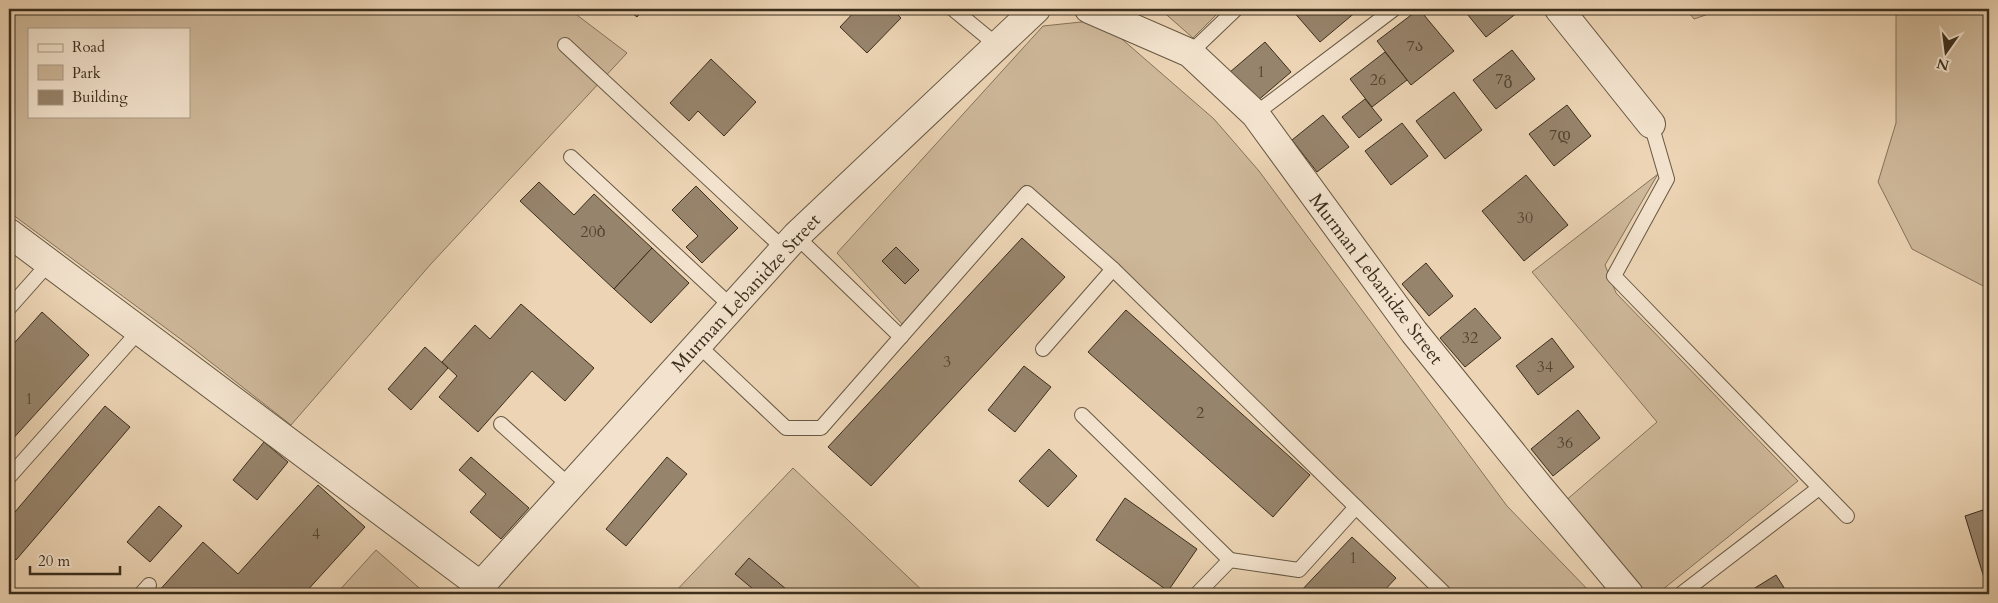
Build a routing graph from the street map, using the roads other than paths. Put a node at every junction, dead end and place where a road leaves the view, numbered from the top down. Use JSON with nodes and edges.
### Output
{"nodes":[{"id":1,"x":953,"y":9,"type":"edge"},
{"id":2,"x":1036,"y":9,"type":"edge"},
{"id":3,"x":1089,"y":9,"type":"edge"},
{"id":4,"x":1236,"y":9,"type":"edge"},
{"id":5,"x":1394,"y":9,"type":"edge"},
{"id":6,"x":1559,"y":9,"type":"edge"},
{"id":7,"x":564,"y":45,"type":"dead end"},
{"id":8,"x":998,"y":46,"type":"junction"},
{"id":9,"x":1190,"y":53,"type":"junction"},
{"id":10,"x":1256,"y":114,"type":"junction"},
{"id":11,"x":1651,"y":124,"type":"joint"},
{"id":12,"x":571,"y":157,"type":"dead end"},
{"id":13,"x":9,"y":233,"type":"edge"},
{"id":14,"x":790,"y":242,"type":"junction"},
{"id":15,"x":49,"y":263,"type":"junction"},
{"id":16,"x":1113,"y":269,"type":"junction"},
{"id":17,"x":732,"y":307,"type":"junction"},
{"id":18,"x":9,"y":308,"type":"edge"},
{"id":19,"x":139,"y":331,"type":"junction"},
{"id":20,"x":901,"y":337,"type":"junction"},
{"id":21,"x":697,"y":344,"type":"junction"},
{"id":22,"x":1043,"y":349,"type":"dead end"},
{"id":23,"x":1082,"y":415,"type":"dead end"},
{"id":24,"x":501,"y":424,"type":"dead end"},
{"id":25,"x":9,"y":477,"type":"edge"},
{"id":26,"x":570,"y":486,"type":"junction"},
{"id":27,"x":1819,"y":488,"type":"junction"},
{"id":28,"x":1356,"y":507,"type":"junction"},
{"id":29,"x":1847,"y":516,"type":"dead end"},
{"id":30,"x":1230,"y":560,"type":"junction"},
{"id":31,"x":477,"y":590,"type":"edge"},
{"id":32,"x":1197,"y":594,"type":"edge"},
{"id":33,"x":1445,"y":594,"type":"edge"},
{"id":34,"x":1629,"y":594,"type":"edge"},
{"id":35,"x":1681,"y":594,"type":"edge"}],
"edges":[{"from":1,"to":8,"type":"lane"},
{"from":2,"to":8,"type":"street","name":"Murman Lebanidze Street"},
{"from":3,"to":9,"type":"street","name":"Murman Lebanidze Street"},
{"from":4,"to":9,"type":"lane"},
{"from":5,"to":10,"type":"lane"},
{"from":6,"to":11,"type":"street"},
{"from":7,"to":14,"type":"lane"},
{"from":8,"to":14,"type":"street","name":"Murman Lebanidze Street"},
{"from":9,"to":10,"type":"street","name":"Murman Lebanidze Street"},
{"from":10,"to":34,"type":"street","name":"Murman Lebanidze Street"},
{"from":11,"to":27,"type":"lane"},
{"from":12,"to":17,"type":"lane"},
{"from":13,"to":15,"type":"street"},
{"from":14,"to":17,"type":"street","name":"Murman Lebanidze Street"},
{"from":14,"to":20,"type":"lane"},
{"from":15,"to":18,"type":"lane"},
{"from":15,"to":19,"type":"street"},
{"from":16,"to":20,"type":"lane"},
{"from":16,"to":22,"type":"lane"},
{"from":16,"to":28,"type":"lane"},
{"from":17,"to":21,"type":"street","name":"Murman Lebanidze Street"},
{"from":19,"to":25,"type":"lane"},
{"from":19,"to":31,"type":"street"},
{"from":20,"to":21,"type":"lane"},
{"from":21,"to":26,"type":"street","name":"Murman Lebanidze Street"},
{"from":23,"to":30,"type":"lane"},
{"from":24,"to":26,"type":"lane"},
{"from":26,"to":31,"type":"street","name":"Murman Lebanidze Street"},
{"from":27,"to":29,"type":"lane"},
{"from":27,"to":35,"type":"lane"},
{"from":28,"to":30,"type":"lane"},
{"from":28,"to":33,"type":"lane"},
{"from":30,"to":32,"type":"lane"}]}
